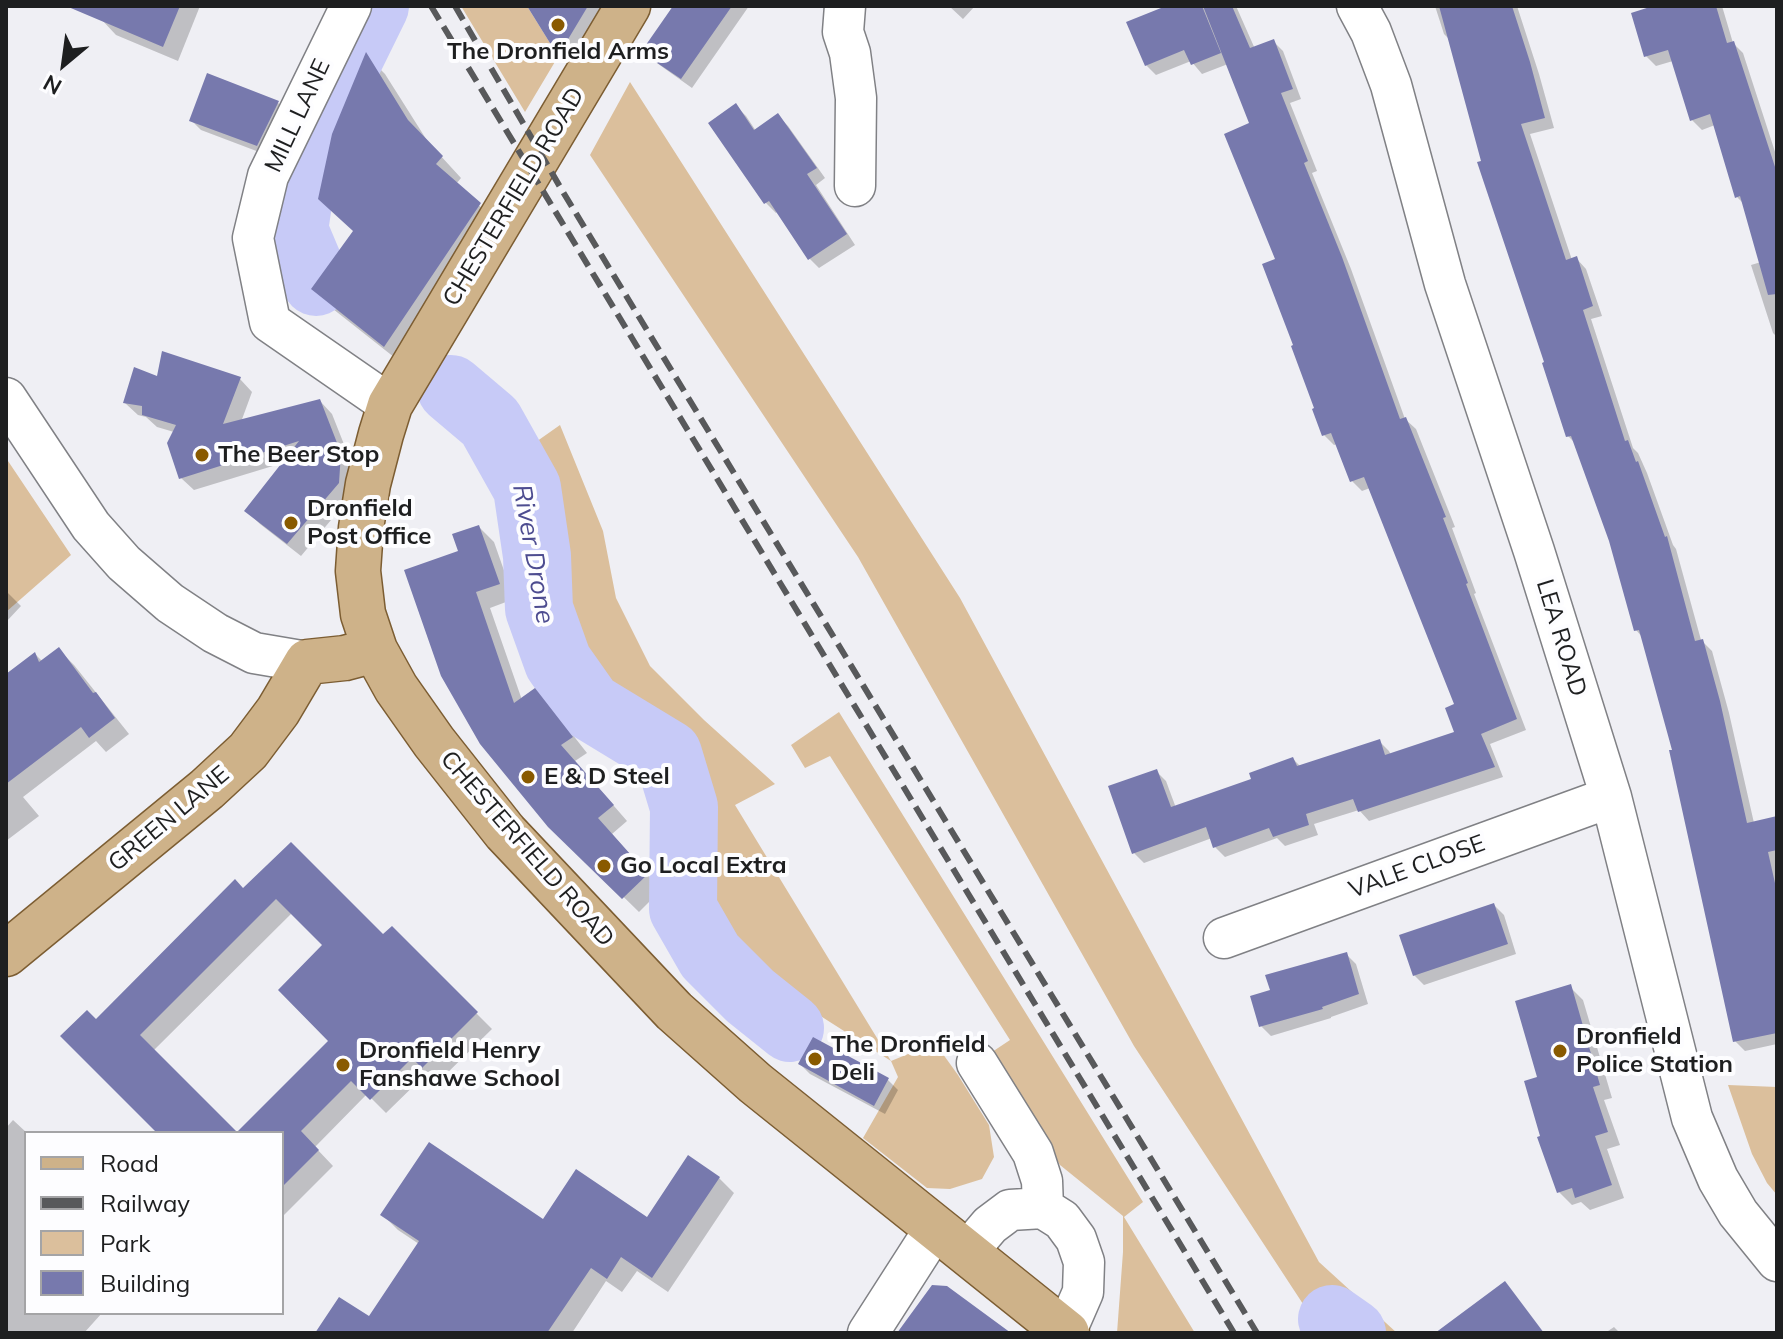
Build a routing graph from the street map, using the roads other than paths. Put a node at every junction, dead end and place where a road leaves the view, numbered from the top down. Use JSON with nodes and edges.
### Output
{"nodes":[{"id":1,"x":351,"y":6,"type":"edge"},
{"id":2,"x":628,"y":6,"type":"edge"},
{"id":3,"x":845,"y":6,"type":"edge"},
{"id":4,"x":1357,"y":6,"type":"edge"},
{"id":5,"x":855,"y":186,"type":"dead end"},
{"id":6,"x":6,"y":398,"type":"edge"},
{"id":7,"x":390,"y":405,"type":"junction"},
{"id":8,"x":375,"y":650,"type":"junction"},
{"id":9,"x":307,"y":662,"type":"junction"},
{"id":10,"x":1611,"y":797,"type":"junction"},
{"id":11,"x":1224,"y":937,"type":"dead end"},
{"id":12,"x":6,"y":954,"type":"edge"},
{"id":13,"x":977,"y":1063,"type":"dead end"},
{"id":14,"x":1043,"y":1208,"type":"junction"},
{"id":15,"x":951,"y":1239,"type":"junction"},
{"id":16,"x":1777,"y":1261,"type":"edge"},
{"id":17,"x":1066,"y":1332,"type":"edge"},
{"id":18,"x":868,"y":1333,"type":"edge"}],
"edges":[{"from":1,"to":7,"type":"street","name":"MILL LANE"},
{"from":2,"to":7,"type":"main road","name":"CHESTERFIELD ROAD"},
{"from":3,"to":5,"type":"street"},
{"from":4,"to":10,"type":"street","name":"LEA ROAD"},
{"from":6,"to":9,"type":"street"},
{"from":7,"to":8,"type":"main road","name":"CHESTERFIELD ROAD"},
{"from":8,"to":9,"type":"main road"},
{"from":8,"to":15,"type":"main road","name":"CHESTERFIELD ROAD"},
{"from":9,"to":12,"type":"main road","name":"GREEN LANE"},
{"from":10,"to":11,"type":"street","name":"VALE CLOSE"},
{"from":10,"to":16,"type":"street","name":"LEA ROAD"},
{"from":13,"to":14,"type":"street"},
{"from":14,"to":15,"type":"street"},
{"from":14,"to":17,"type":"street"},
{"from":15,"to":17,"type":"main road","name":"CHESTERFIELD ROAD"},
{"from":15,"to":18,"type":"street"}]}
